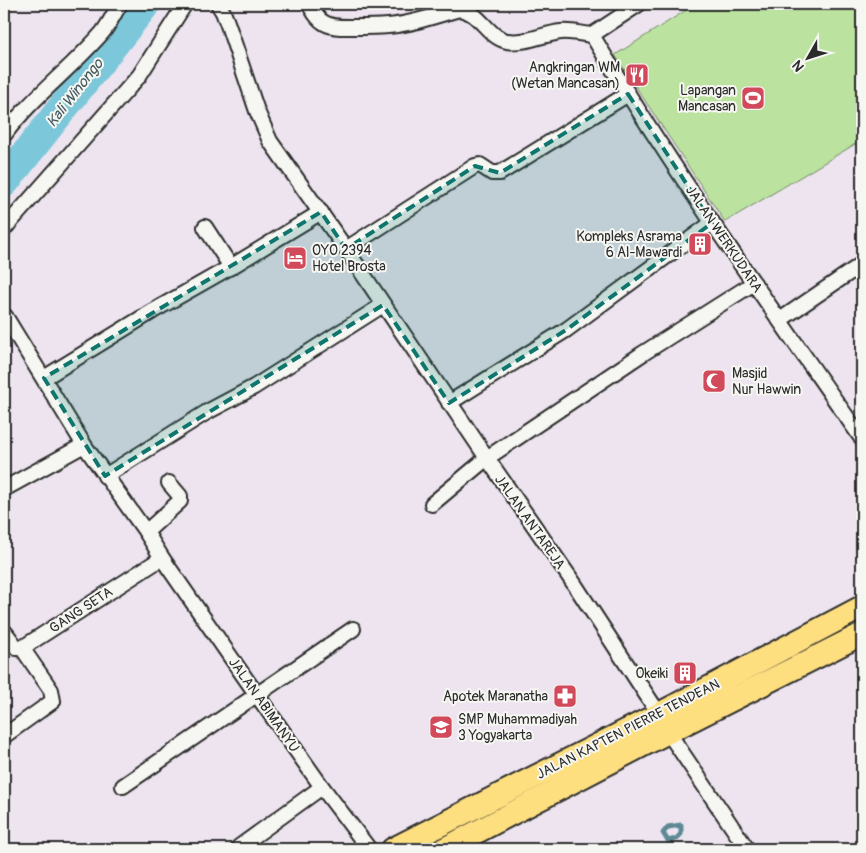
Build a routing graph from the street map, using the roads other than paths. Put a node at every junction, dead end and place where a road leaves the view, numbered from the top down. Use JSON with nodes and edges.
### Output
{"nodes":[{"id":1,"x":120,"y":4,"type":"edge"},
{"id":2,"x":185,"y":4,"type":"edge"},
{"id":3,"x":218,"y":4,"type":"edge"},
{"id":4,"x":310,"y":4,"type":"edge"},
{"id":5,"x":640,"y":4,"type":"edge"},
{"id":6,"x":592,"y":35,"type":"junction"},
{"id":7,"x":628,"y":94,"type":"junction"},
{"id":8,"x":4,"y":135,"type":"edge"},
{"id":9,"x":321,"y":212,"type":"junction"},
{"id":10,"x":712,"y":223,"type":"junction"},
{"id":11,"x":205,"y":227,"type":"dead end"},
{"id":12,"x":4,"y":229,"type":"edge"},
{"id":13,"x":346,"y":249,"type":"junction"},
{"id":14,"x":862,"y":264,"type":"edge"},
{"id":15,"x":231,"y":267,"type":"junction"},
{"id":16,"x":754,"y":283,"type":"junction"},
{"id":17,"x":383,"y":305,"type":"junction"},
{"id":18,"x":5,"y":316,"type":"edge"},
{"id":19,"x":780,"y":320,"type":"junction"},
{"id":20,"x":44,"y":378,"type":"junction"},
{"id":21,"x":449,"y":403,"type":"junction"},
{"id":22,"x":862,"y":440,"type":"edge"},
{"id":23,"x":84,"y":444,"type":"junction"},
{"id":24,"x":487,"y":458,"type":"junction"},
{"id":25,"x":106,"y":476,"type":"junction"},
{"id":26,"x":169,"y":482,"type":"dead end"},
{"id":27,"x":4,"y":489,"type":"edge"},
{"id":28,"x":432,"y":504,"type":"dead end"},
{"id":29,"x":146,"y":532,"type":"junction"},
{"id":30,"x":162,"y":558,"type":"junction"},
{"id":31,"x":862,"y":607,"type":"edge"},
{"id":32,"x":352,"y":629,"type":"dead end"},
{"id":33,"x":4,"y":631,"type":"edge"},
{"id":34,"x":862,"y":634,"type":"edge"},
{"id":35,"x":22,"y":648,"type":"junction"},
{"id":36,"x":257,"y":695,"type":"junction"},
{"id":37,"x":664,"y":723,"type":"junction"},
{"id":38,"x":4,"y":736,"type":"edge"},
{"id":39,"x":123,"y":786,"type":"dead end"},
{"id":40,"x":322,"y":786,"type":"junction"},
{"id":41,"x":239,"y":847,"type":"dead end"},
{"id":42,"x":369,"y":849,"type":"edge"},
{"id":43,"x":393,"y":849,"type":"edge"},
{"id":44,"x":444,"y":849,"type":"edge"},
{"id":45,"x":747,"y":849,"type":"edge"}],
"edges":[{"from":1,"to":8,"type":"street"},
{"from":2,"to":12,"type":"street"},
{"from":3,"to":9,"type":"street","name":"JALAN ANTAREJA"},
{"from":4,"to":6,"type":"street"},
{"from":5,"to":6,"type":"street"},
{"from":6,"to":7,"type":"street","name":"JALAN WERKUDARA"},
{"from":7,"to":10,"type":"street","name":"JALAN WERKUDARA"},
{"from":7,"to":13,"type":"street"},
{"from":9,"to":13,"type":"street","name":"JALAN ANTAREJA"},
{"from":9,"to":15,"type":"street"},
{"from":10,"to":16,"type":"street","name":"JALAN WERKUDARA"},
{"from":10,"to":21,"type":"street"},
{"from":11,"to":15,"type":"street"},
{"from":13,"to":17,"type":"street","name":"JALAN ANTAREJA"},
{"from":14,"to":19,"type":"street"},
{"from":15,"to":20,"type":"street"},
{"from":16,"to":19,"type":"street","name":"JALAN WERKUDARA"},
{"from":16,"to":24,"type":"street"},
{"from":17,"to":21,"type":"street","name":"JALAN ANTAREJA"},
{"from":17,"to":25,"type":"street"},
{"from":18,"to":20,"type":"street","name":"JALAN ABIMANYU"},
{"from":19,"to":22,"type":"street","name":"JALAN WERKUDARA"},
{"from":20,"to":23,"type":"street","name":"JALAN ABIMANYU"},
{"from":21,"to":24,"type":"street","name":"JALAN ANTAREJA"},
{"from":23,"to":25,"type":"street","name":"JALAN ABIMANYU"},
{"from":23,"to":27,"type":"street"},
{"from":24,"to":28,"type":"street"},
{"from":24,"to":37,"type":"street","name":"JALAN ANTAREJA"},
{"from":25,"to":29,"type":"street","name":"JALAN ABIMANYU"},
{"from":26,"to":29,"type":"street"},
{"from":29,"to":30,"type":"street","name":"JALAN ABIMANYU"},
{"from":30,"to":35,"type":"street","name":"GANG SETA"},
{"from":30,"to":36,"type":"street","name":"JALAN ABIMANYU"},
{"from":31,"to":37,"type":"main road","name":"JALAN KAPTEN PIERRE TENDEAN"},
{"from":32,"to":36,"type":"street"},
{"from":33,"to":35,"type":"street"},
{"from":34,"to":37,"type":"main road","name":"JALAN KAPTEN PIERRE TENDEAN"},
{"from":35,"to":38,"type":"street"},
{"from":36,"to":39,"type":"street"},
{"from":36,"to":40,"type":"street","name":"JALAN ABIMANYU"},
{"from":37,"to":43,"type":"main road","name":"JALAN KAPTEN PIERRE TENDEAN"},
{"from":37,"to":44,"type":"main road","name":"JALAN KAPTEN PIERRE TENDEAN"},
{"from":37,"to":45,"type":"street","name":"JALAN ANTAREJA"},
{"from":40,"to":41,"type":"street"},
{"from":40,"to":42,"type":"street","name":"JALAN ABIMANYU"}]}
